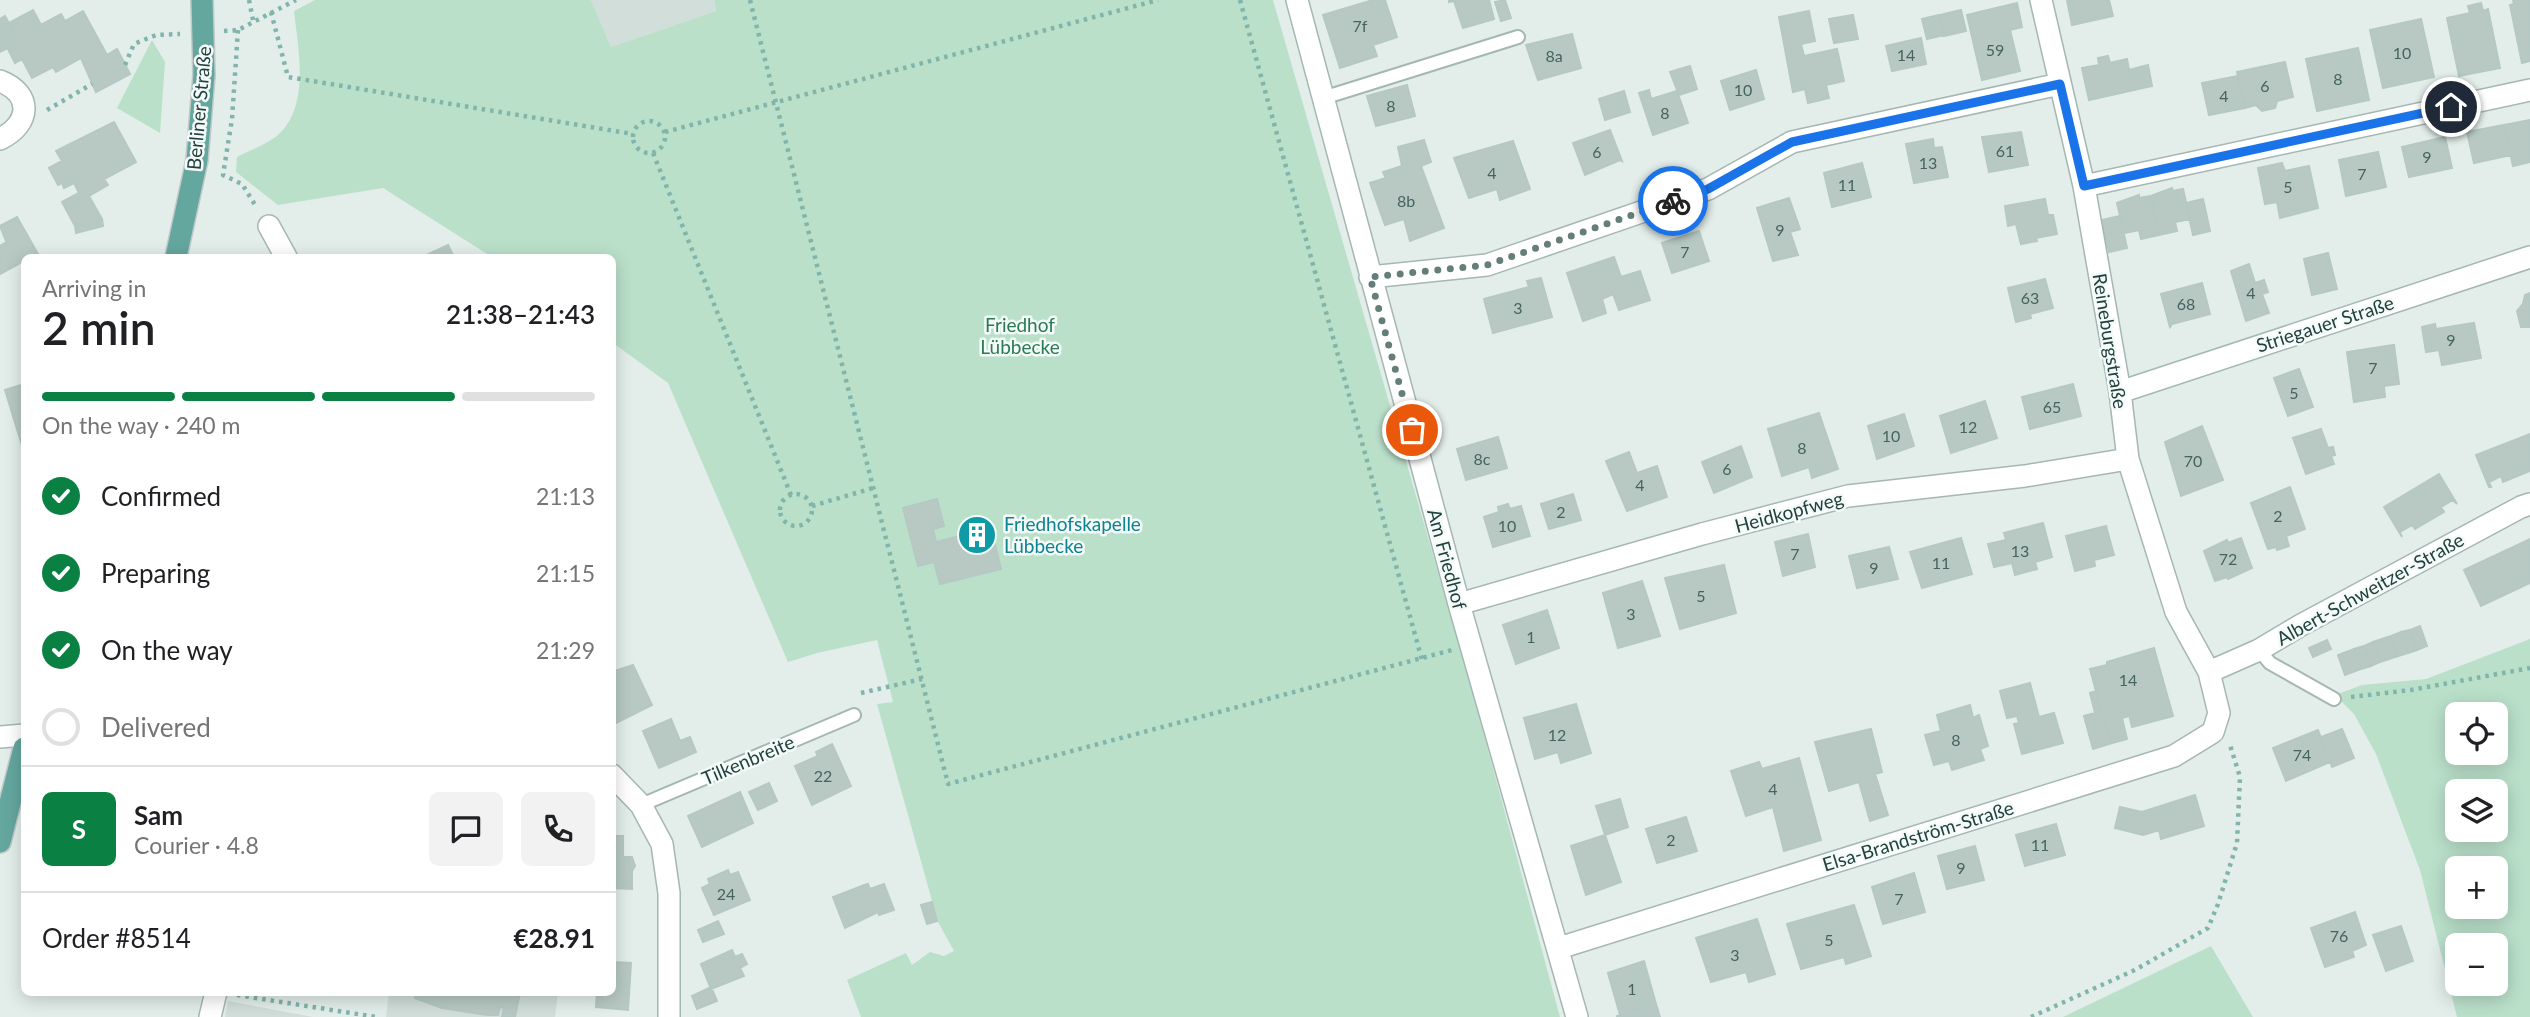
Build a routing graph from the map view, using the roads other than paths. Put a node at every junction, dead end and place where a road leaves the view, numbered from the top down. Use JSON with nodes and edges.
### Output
{"nodes":[{"id":1,"x":202,"y":0,"type":"edge"},
{"id":2,"x":1297,"y":0,"type":"edge"},
{"id":3,"x":2041,"y":0,"type":"edge"},
{"id":4,"x":1518,"y":37,"type":"dead end"},
{"id":5,"x":0,"y":81,"type":"edge"},
{"id":6,"x":2060,"y":84,"type":"junction"},
{"id":7,"x":2530,"y":90,"type":"edge"},
{"id":8,"x":1323,"y":98,"type":"junction"},
{"id":9,"x":0,"y":139,"type":"edge"},
{"id":10,"x":2084,"y":186,"type":"junction"},
{"id":11,"x":268,"y":226,"type":"road end"},
{"id":12,"x":177,"y":254,"type":"edge"},
{"id":13,"x":284,"y":254,"type":"edge"},
{"id":14,"x":2530,"y":257,"type":"edge"},
{"id":15,"x":1370,"y":277,"type":"junction"},
{"id":16,"x":2120,"y":391,"type":"junction"},
{"id":17,"x":2128,"y":459,"type":"junction"},
{"id":18,"x":2530,"y":504,"type":"edge"},
{"id":19,"x":1459,"y":604,"type":"junction"},
{"id":20,"x":2259,"y":650,"type":"junction"},
{"id":21,"x":2209,"y":672,"type":"junction"},
{"id":22,"x":2334,"y":699,"type":"road end"},
{"id":23,"x":854,"y":715,"type":"dead end"},
{"id":24,"x":21,"y":735,"type":"edge"},
{"id":25,"x":0,"y":737,"type":"edge"},
{"id":26,"x":21,"y":760,"type":"edge"},
{"id":27,"x":616,"y":779,"type":"edge"},
{"id":28,"x":641,"y":804,"type":"junction"},
{"id":29,"x":0,"y":842,"type":"edge"},
{"id":30,"x":1559,"y":948,"type":"junction"},
{"id":31,"x":222,"y":996,"type":"edge"},
{"id":32,"x":210,"y":1017,"type":"edge"},
{"id":33,"x":669,"y":1017,"type":"edge"},
{"id":34,"x":1577,"y":1017,"type":"edge"}],
"edges":[{"from":1,"to":12,"type":"main road","name":"Berliner Straße"},
{"from":2,"to":8,"type":"street","name":"Am Friedhof"},
{"from":3,"to":6,"type":"street","name":"Reineburgstraße"},
{"from":4,"to":8,"type":"lane"},
{"from":5,"to":9,"type":"street"},
{"from":6,"to":10,"type":"street","name":"Reineburgstraße"},
{"from":6,"to":15,"type":"street"},
{"from":7,"to":10,"type":"street"},
{"from":8,"to":15,"type":"street","name":"Am Friedhof"},
{"from":10,"to":16,"type":"street","name":"Reineburgstraße"},
{"from":11,"to":13,"type":"street"},
{"from":14,"to":16,"type":"street","name":"Striegauer Straße"},
{"from":15,"to":19,"type":"street","name":"Am Friedhof"},
{"from":16,"to":17,"type":"street","name":"Reineburgstraße"},
{"from":17,"to":19,"type":"street","name":"Heidkopfweg"},
{"from":17,"to":21,"type":"street","name":"Reineburgstraße"},
{"from":18,"to":20,"type":"street","name":"Albert-Schweitzer-Straße"},
{"from":19,"to":30,"type":"street","name":"Am Friedhof"},
{"from":20,"to":21,"type":"street","name":"Albert-Schweitzer-Straße"},
{"from":20,"to":22,"type":"lane"},
{"from":21,"to":30,"type":"street","name":"Elsa-Brandström-Straße"},
{"from":23,"to":28,"type":"lane","name":"Tilkenbreite"},
{"from":24,"to":25,"type":"street"},
{"from":26,"to":29,"type":"main road"},
{"from":27,"to":28,"type":"street"},
{"from":28,"to":33,"type":"street"},
{"from":30,"to":34,"type":"street","name":"Am Friedhof"},
{"from":31,"to":32,"type":"street"}]}
